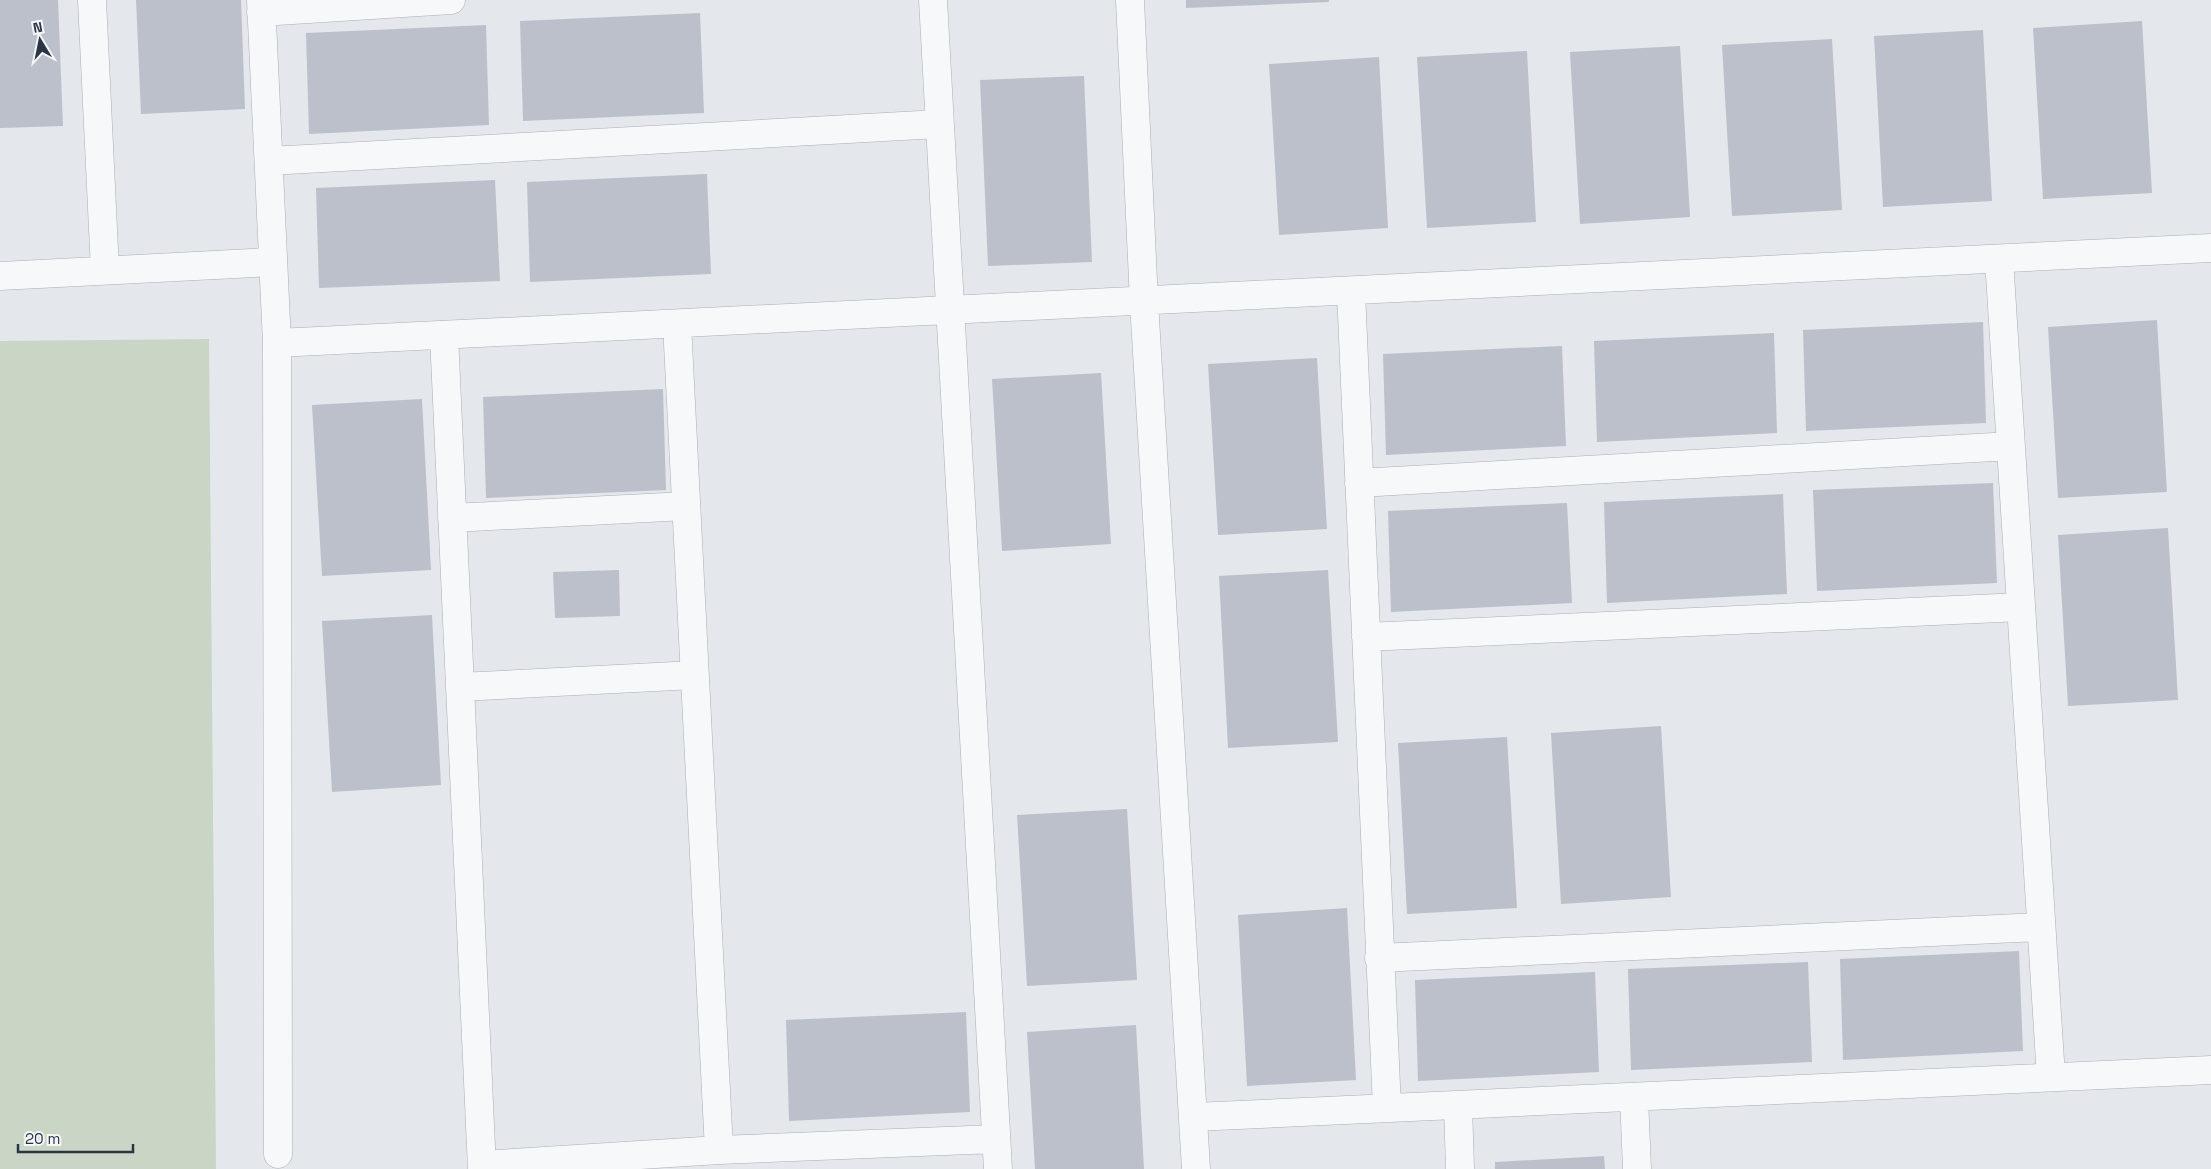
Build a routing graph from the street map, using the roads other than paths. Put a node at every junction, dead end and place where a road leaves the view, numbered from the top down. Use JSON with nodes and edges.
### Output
{"nodes":[{"id":1,"x":92,"y":0,"type":"edge"},
{"id":2,"x":452,"y":0,"type":"edge"},
{"id":3,"x":933,"y":0,"type":"edge"},
{"id":4,"x":1130,"y":0,"type":"edge"},
{"id":5,"x":261,"y":6,"type":"edge"},
{"id":6,"x":939,"y":124,"type":"junction"},
{"id":7,"x":269,"y":162,"type":"junction"},
{"id":8,"x":2211,"y":248,"type":"edge"},
{"id":9,"x":1999,"y":259,"type":"junction"},
{"id":10,"x":273,"y":262,"type":"junction"},
{"id":11,"x":105,"y":270,"type":"junction"},
{"id":12,"x":0,"y":276,"type":"edge"},
{"id":13,"x":1350,"y":292,"type":"junction"},
{"id":14,"x":1144,"y":302,"type":"junction"},
{"id":15,"x":950,"y":311,"type":"junction"},
{"id":16,"x":677,"y":324,"type":"junction"},
{"id":17,"x":444,"y":335,"type":"junction"},
{"id":18,"x":278,"y":343,"type":"junction"},
{"id":19,"x":2011,"y":446,"type":"junction"},
{"id":20,"x":1359,"y":483,"type":"junction"},
{"id":21,"x":686,"y":506,"type":"junction"},
{"id":22,"x":452,"y":518,"type":"junction"},
{"id":23,"x":2021,"y":607,"type":"junction"},
{"id":24,"x":1366,"y":637,"type":"junction"},
{"id":25,"x":694,"y":675,"type":"junction"},
{"id":26,"x":460,"y":687,"type":"junction"},
{"id":27,"x":2041,"y":927,"type":"junction"},
{"id":28,"x":1379,"y":958,"type":"junction"},
{"id":29,"x":2211,"y":1070,"type":"edge"},
{"id":30,"x":2051,"y":1077,"type":"junction"},
{"id":31,"x":1634,"y":1096,"type":"junction"},
{"id":32,"x":1458,"y":1105,"type":"junction"},
{"id":33,"x":1387,"y":1108,"type":"junction"},
{"id":34,"x":1194,"y":1117,"type":"junction"},
{"id":35,"x":996,"y":1139,"type":"junction"},
{"id":36,"x":718,"y":1150,"type":"junction"},
{"id":37,"x":278,"y":1154,"type":"dead end"},
{"id":38,"x":767,"y":1159,"type":"edge"},
{"id":39,"x":482,"y":1167,"type":"edge"},
{"id":40,"x":998,"y":1169,"type":"edge"},
{"id":41,"x":1196,"y":1169,"type":"edge"},
{"id":42,"x":1460,"y":1169,"type":"edge"},
{"id":43,"x":1637,"y":1169,"type":"edge"}],
"edges":[{"from":1,"to":11,"type":"street"},
{"from":2,"to":5,"type":"street"},
{"from":3,"to":6,"type":"street"},
{"from":4,"to":14,"type":"street"},
{"from":5,"to":7,"type":"street"},
{"from":6,"to":7,"type":"street"},
{"from":6,"to":15,"type":"street"},
{"from":7,"to":10,"type":"street"},
{"from":8,"to":9,"type":"street"},
{"from":9,"to":13,"type":"street"},
{"from":9,"to":19,"type":"street"},
{"from":10,"to":11,"type":"street"},
{"from":10,"to":18,"type":"street"},
{"from":11,"to":12,"type":"street"},
{"from":13,"to":14,"type":"street"},
{"from":13,"to":20,"type":"street"},
{"from":14,"to":15,"type":"street"},
{"from":14,"to":34,"type":"street"},
{"from":15,"to":16,"type":"street"},
{"from":15,"to":35,"type":"street"},
{"from":16,"to":17,"type":"street"},
{"from":16,"to":21,"type":"street"},
{"from":17,"to":18,"type":"street"},
{"from":17,"to":22,"type":"street"},
{"from":18,"to":37,"type":"street"},
{"from":19,"to":20,"type":"street"},
{"from":19,"to":23,"type":"street"},
{"from":20,"to":24,"type":"street"},
{"from":21,"to":22,"type":"street"},
{"from":21,"to":25,"type":"street"},
{"from":22,"to":26,"type":"street"},
{"from":23,"to":24,"type":"street"},
{"from":23,"to":27,"type":"street"},
{"from":24,"to":28,"type":"street"},
{"from":25,"to":26,"type":"street"},
{"from":25,"to":36,"type":"street"},
{"from":26,"to":39,"type":"street"},
{"from":27,"to":28,"type":"street"},
{"from":27,"to":30,"type":"street"},
{"from":28,"to":33,"type":"street"},
{"from":29,"to":30,"type":"street"},
{"from":30,"to":31,"type":"street"},
{"from":31,"to":32,"type":"street"},
{"from":31,"to":43,"type":"street"},
{"from":32,"to":33,"type":"street"},
{"from":32,"to":42,"type":"street"},
{"from":33,"to":34,"type":"street"},
{"from":34,"to":41,"type":"street"},
{"from":35,"to":38,"type":"street"},
{"from":35,"to":40,"type":"street"},
{"from":36,"to":38,"type":"street"},
{"from":36,"to":39,"type":"street"}]}
